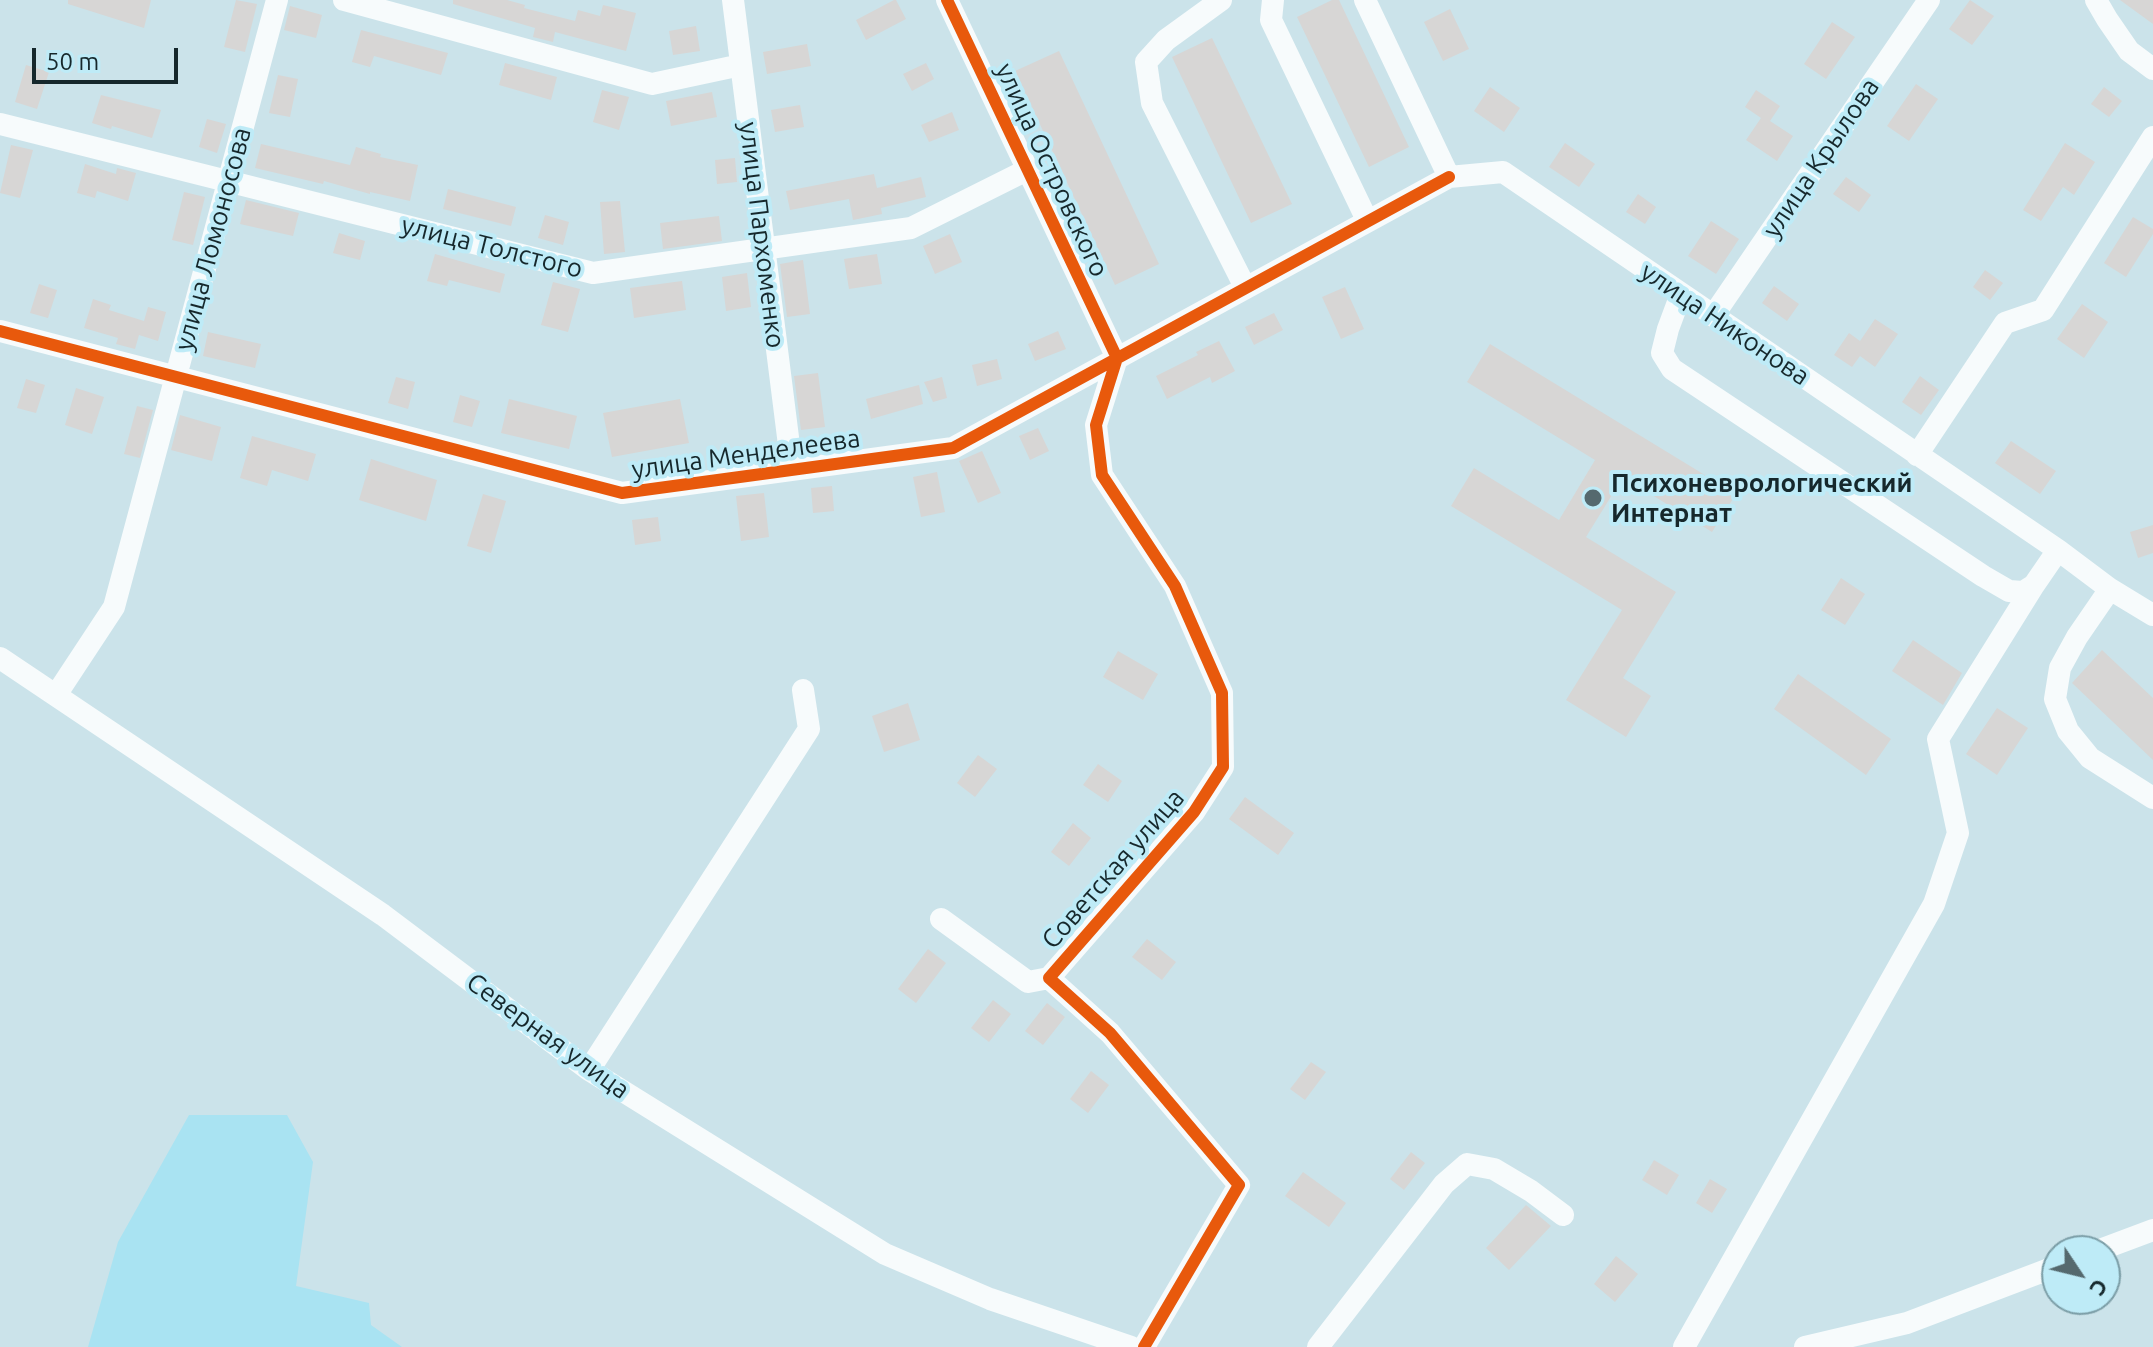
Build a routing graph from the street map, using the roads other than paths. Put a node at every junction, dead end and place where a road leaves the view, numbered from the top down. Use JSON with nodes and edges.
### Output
{"nodes":[{"id":1,"x":277,"y":0,"type":"edge"},
{"id":2,"x":344,"y":0,"type":"edge"},
{"id":3,"x":733,"y":0,"type":"edge"},
{"id":4,"x":947,"y":0,"type":"edge"},
{"id":5,"x":1221,"y":0,"type":"edge"},
{"id":6,"x":1273,"y":0,"type":"edge"},
{"id":7,"x":1365,"y":0,"type":"edge"},
{"id":8,"x":1929,"y":0,"type":"edge"},
{"id":9,"x":2096,"y":0,"type":"edge"},
{"id":10,"x":741,"y":65,"type":"junction"},
{"id":11,"x":2153,"y":69,"type":"edge"},
{"id":12,"x":0,"y":124,"type":"edge"},
{"id":13,"x":2153,"y":137,"type":"edge"},
{"id":14,"x":1027,"y":170,"type":"junction"},
{"id":15,"x":1449,"y":177,"type":"junction"},
{"id":16,"x":228,"y":181,"type":"junction"},
{"id":17,"x":1367,"y":220,"type":"junction"},
{"id":18,"x":764,"y":249,"type":"junction"},
{"id":19,"x":1245,"y":287,"type":"junction"},
{"id":20,"x":1681,"y":294,"type":"junction"},
{"id":21,"x":1713,"y":316,"type":"junction"},
{"id":22,"x":0,"y":331,"type":"edge"},
{"id":23,"x":1117,"y":358,"type":"junction"},
{"id":24,"x":177,"y":377,"type":"junction"},
{"id":25,"x":1917,"y":455,"type":"junction"},
{"id":26,"x":792,"y":469,"type":"junction"},
{"id":27,"x":2058,"y":550,"type":"junction"},
{"id":28,"x":2034,"y":585,"type":"junction"},
{"id":29,"x":2110,"y":589,"type":"junction"},
{"id":30,"x":2153,"y":615,"type":"edge"},
{"id":31,"x":0,"y":658,"type":"edge"},
{"id":32,"x":803,"y":690,"type":"dead end"},
{"id":33,"x":56,"y":695,"type":"junction"},
{"id":34,"x":2153,"y":798,"type":"edge"},
{"id":35,"x":941,"y":919,"type":"dead end"},
{"id":36,"x":1049,"y":978,"type":"junction"},
{"id":37,"x":589,"y":1070,"type":"junction"},
{"id":38,"x":1563,"y":1215,"type":"dead end"},
{"id":39,"x":2153,"y":1230,"type":"edge"},
{"id":40,"x":2121,"y":1242,"type":"edge"},
{"id":41,"x":2041,"y":1272,"type":"edge"},
{"id":42,"x":1131,"y":1347,"type":"edge"},
{"id":43,"x":1144,"y":1347,"type":"edge"},
{"id":44,"x":1318,"y":1347,"type":"edge"},
{"id":45,"x":1684,"y":1347,"type":"edge"},
{"id":46,"x":1805,"y":1347,"type":"edge"}],
"edges":[{"from":1,"to":16,"type":"street","name":"улица Ломоносова"},
{"from":2,"to":10,"type":"street"},
{"from":3,"to":10,"type":"street","name":"улица Пархоменко"},
{"from":4,"to":14,"type":"street","name":"улица Островского"},
{"from":5,"to":19,"type":"street"},
{"from":6,"to":17,"type":"street"},
{"from":7,"to":15,"type":"street"},
{"from":8,"to":21,"type":"street","name":"улица Крылова"},
{"from":9,"to":11,"type":"street"},
{"from":10,"to":18,"type":"street","name":"улица Пархоменко"},
{"from":12,"to":16,"type":"street","name":"улица Толстого"},
{"from":13,"to":25,"type":"street"},
{"from":14,"to":18,"type":"street","name":"улица Толстого"},
{"from":14,"to":23,"type":"street","name":"улица Островского"},
{"from":15,"to":17,"type":"street","name":"улица Менделеева"},
{"from":15,"to":20,"type":"street","name":"улица Никонова"},
{"from":16,"to":18,"type":"street","name":"улица Толстого"},
{"from":16,"to":24,"type":"street","name":"улица Ломоносова"},
{"from":17,"to":19,"type":"street","name":"улица Менделеева"},
{"from":18,"to":26,"type":"street","name":"улица Пархоменко"},
{"from":19,"to":23,"type":"street","name":"улица Менделеева"},
{"from":20,"to":21,"type":"street","name":"улица Никонова"},
{"from":20,"to":28,"type":"street"},
{"from":21,"to":25,"type":"street","name":"улица Никонова"},
{"from":22,"to":24,"type":"street","name":"улица Менделеева"},
{"from":23,"to":26,"type":"street","name":"улица Менделеева"},
{"from":23,"to":36,"type":"street","name":"Советская улица"},
{"from":24,"to":26,"type":"street","name":"улица Менделеева"},
{"from":24,"to":33,"type":"street","name":"улица Ломоносова"},
{"from":25,"to":27,"type":"street","name":"улица Никонова"},
{"from":27,"to":28,"type":"street"},
{"from":27,"to":29,"type":"street","name":"улица Никонова"},
{"from":28,"to":45,"type":"street"},
{"from":29,"to":30,"type":"street","name":"улица Никонова"},
{"from":29,"to":34,"type":"street"},
{"from":31,"to":33,"type":"street","name":"Северная улица"},
{"from":32,"to":37,"type":"street"},
{"from":33,"to":37,"type":"street","name":"Северная улица"},
{"from":35,"to":36,"type":"street","name":"Советская улица"},
{"from":36,"to":43,"type":"street","name":"Советская улица"},
{"from":37,"to":42,"type":"street","name":"Северная улица"},
{"from":38,"to":44,"type":"street"},
{"from":39,"to":40,"type":"street"},
{"from":41,"to":46,"type":"street"}]}
